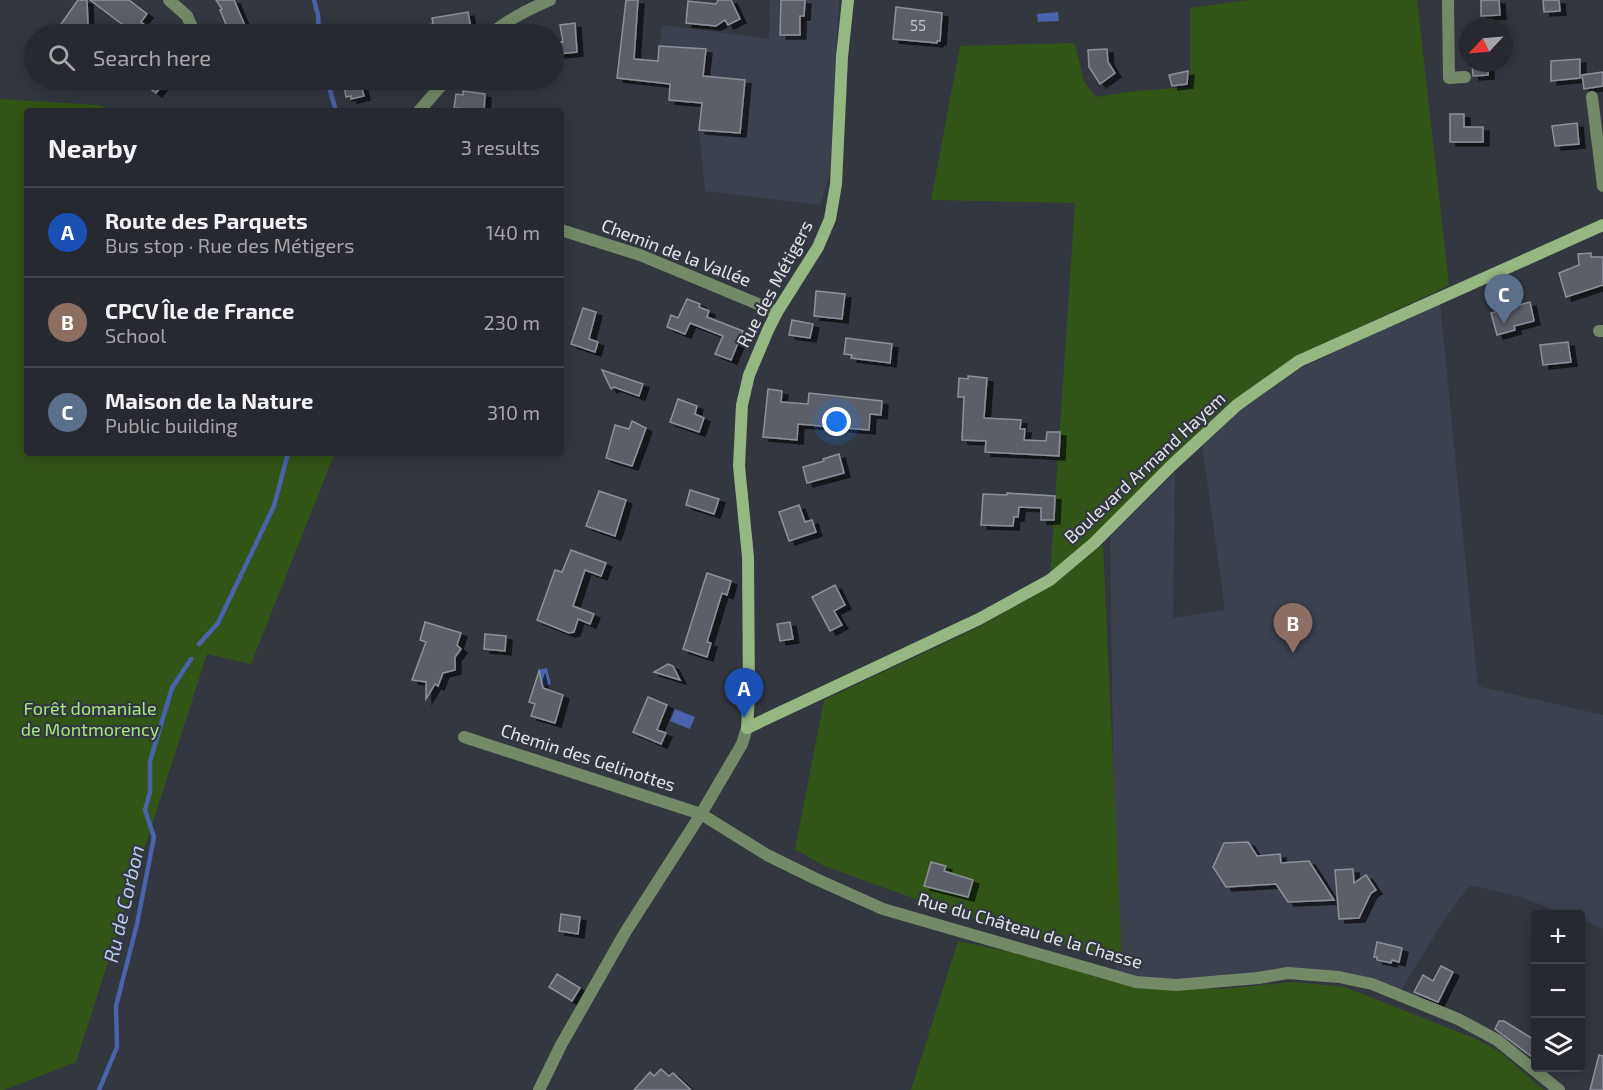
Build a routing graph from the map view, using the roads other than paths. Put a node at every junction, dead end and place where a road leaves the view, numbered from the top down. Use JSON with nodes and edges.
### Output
{"nodes":[{"id":1,"x":169,"y":0,"type":"edge"},
{"id":2,"x":550,"y":0,"type":"edge"},
{"id":3,"x":848,"y":0,"type":"edge"},
{"id":4,"x":1448,"y":0,"type":"edge"},
{"id":5,"x":190,"y":24,"type":"edge"},
{"id":6,"x":504,"y":24,"type":"edge"},
{"id":7,"x":1465,"y":77,"type":"dead end"},
{"id":8,"x":437,"y":90,"type":"edge"},
{"id":9,"x":1592,"y":97,"type":"dead end"},
{"id":10,"x":422,"y":108,"type":"edge"},
{"id":11,"x":1603,"y":186,"type":"edge"},
{"id":12,"x":1603,"y":225,"type":"edge"},
{"id":13,"x":564,"y":231,"type":"edge"},
{"id":14,"x":777,"y":312,"type":"junction"},
{"id":15,"x":747,"y":728,"type":"junction"},
{"id":16,"x":464,"y":737,"type":"dead end"},
{"id":17,"x":701,"y":814,"type":"junction"},
{"id":18,"x":539,"y":1090,"type":"edge"},
{"id":19,"x":1559,"y":1090,"type":"edge"}],
"edges":[{"from":1,"to":5,"type":"street"},
{"from":2,"to":6,"type":"street"},
{"from":3,"to":14,"type":"main road","name":"Rue des Métigers"},
{"from":4,"to":7,"type":"street"},
{"from":8,"to":10,"type":"street"},
{"from":9,"to":11,"type":"street"},
{"from":12,"to":15,"type":"main road","name":"Boulevard Armand Hayem"},
{"from":13,"to":14,"type":"street","name":"Chemin de la Vallée"},
{"from":14,"to":15,"type":"main road","name":"Rue des Métigers"},
{"from":15,"to":17,"type":"street"},
{"from":16,"to":17,"type":"street","name":"Chemin des Gelinottes"},
{"from":17,"to":18,"type":"street"},
{"from":17,"to":19,"type":"street","name":"Rue du Château de la Chasse"}]}
